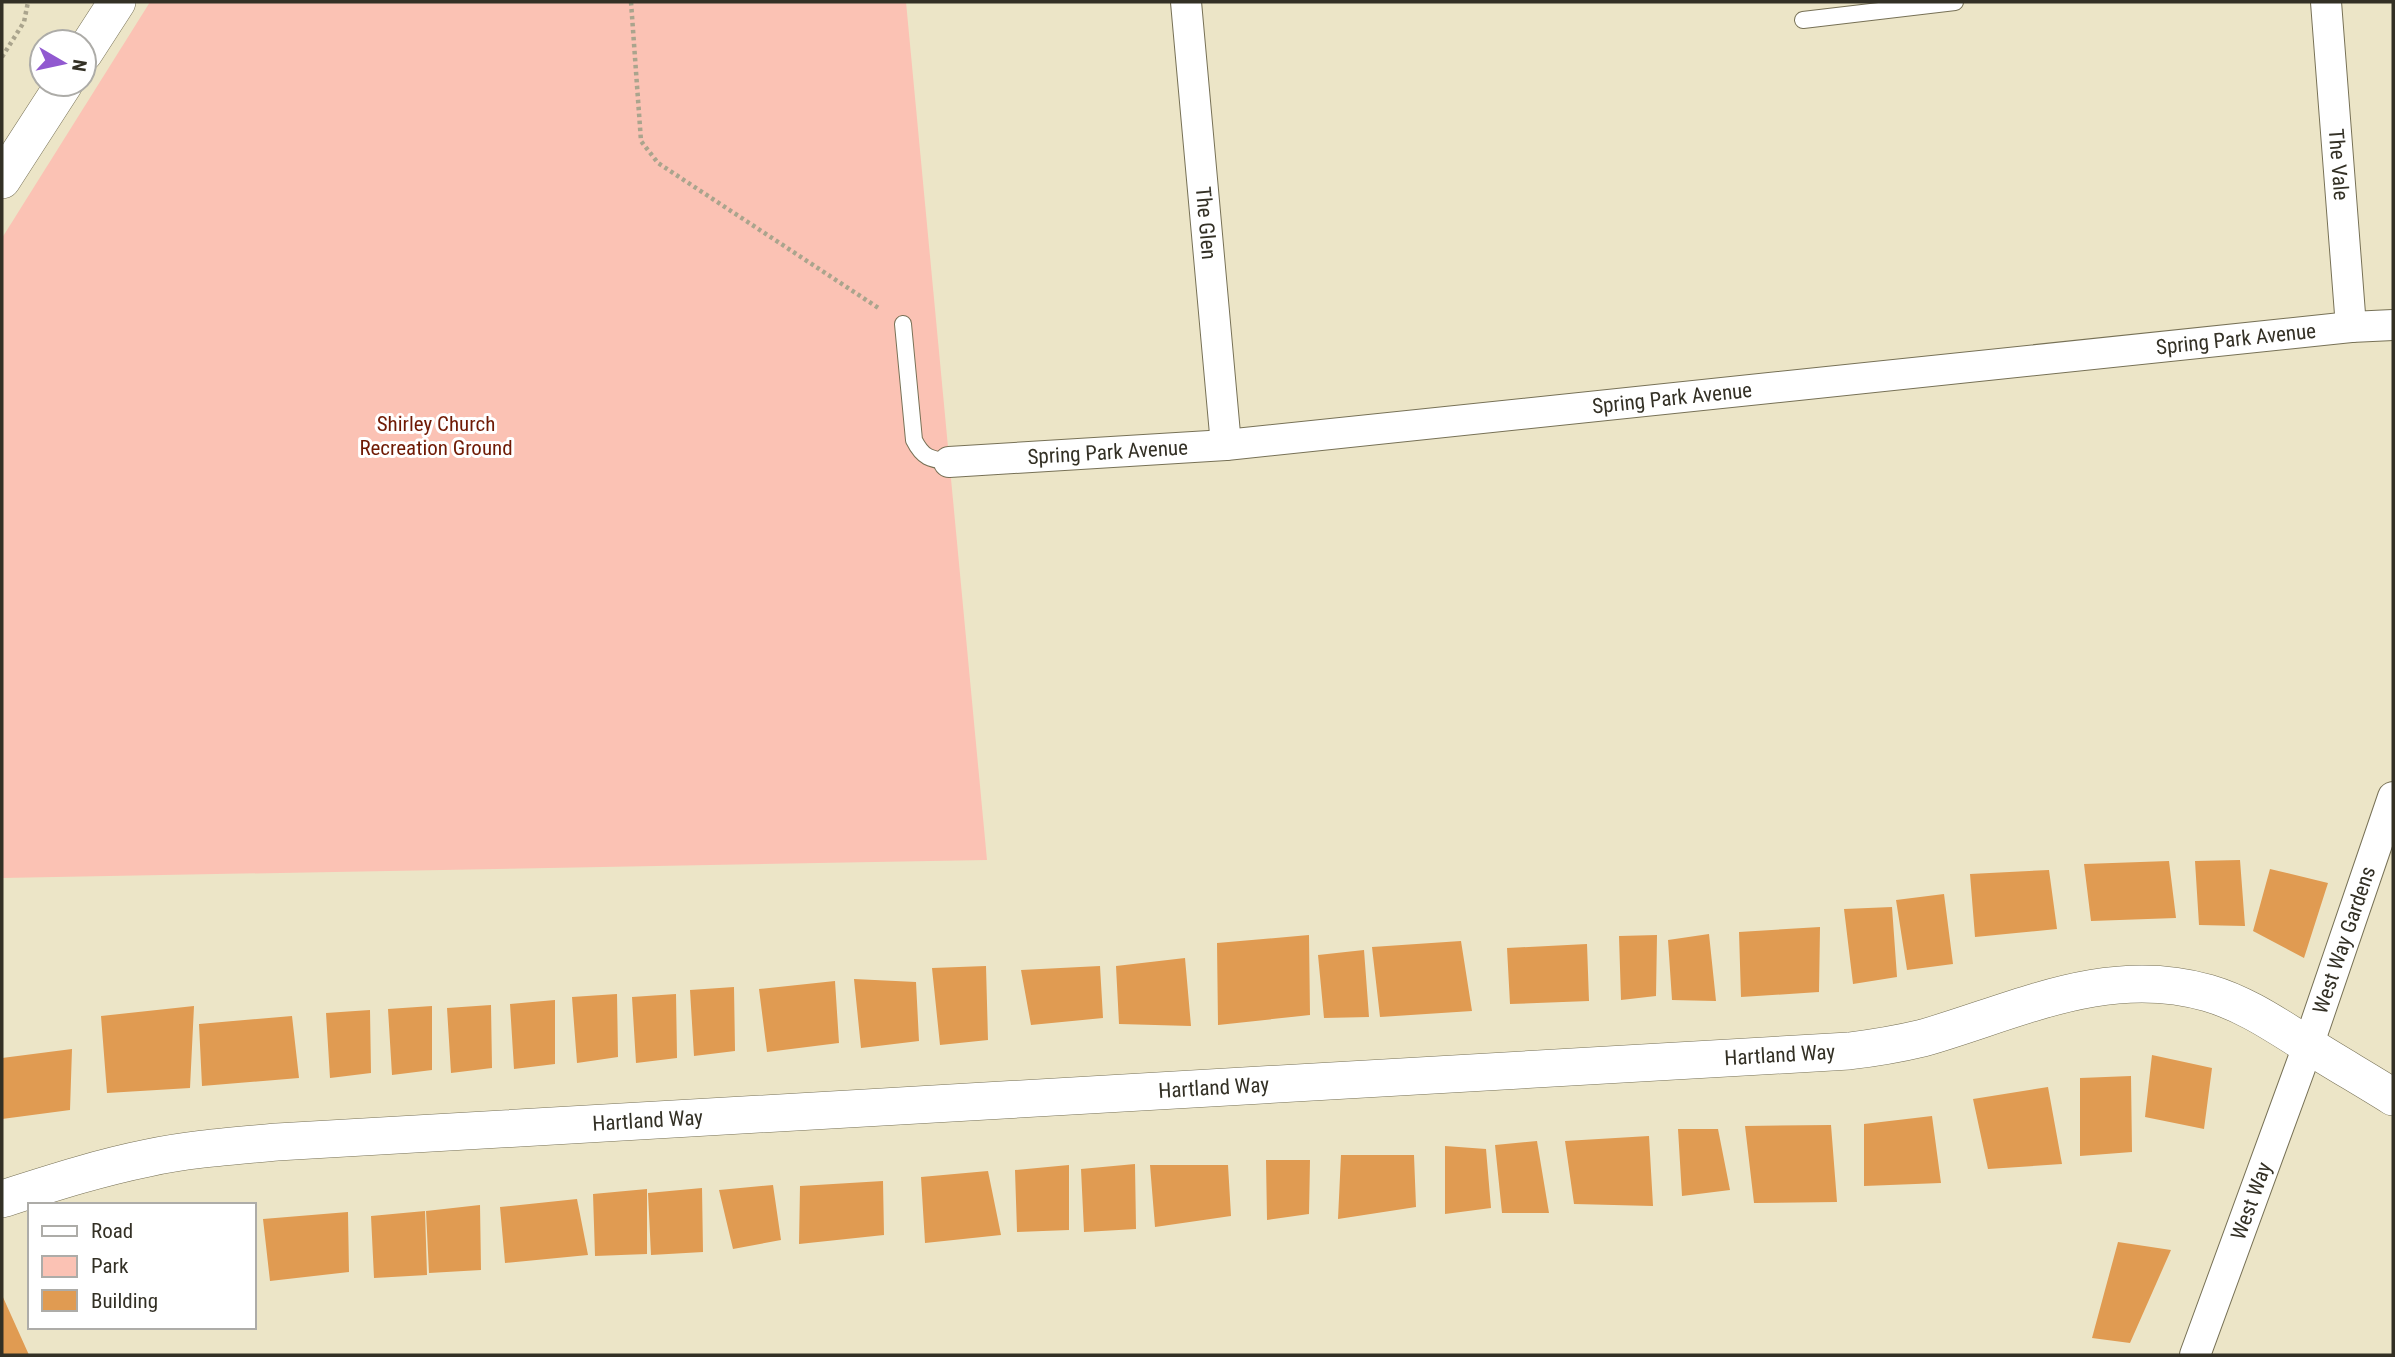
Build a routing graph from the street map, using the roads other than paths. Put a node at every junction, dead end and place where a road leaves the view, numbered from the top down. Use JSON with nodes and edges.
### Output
{"nodes":[{"id":1,"x":117,"y":2,"type":"edge"},
{"id":2,"x":1186,"y":2,"type":"edge"},
{"id":3,"x":1955,"y":2,"type":"edge"},
{"id":4,"x":2326,"y":2,"type":"edge"},
{"id":5,"x":1803,"y":20,"type":"dead end"},
{"id":6,"x":98,"y":31,"type":"edge"},
{"id":7,"x":55,"y":98,"type":"edge"},
{"id":8,"x":2,"y":180,"type":"edge"},
{"id":9,"x":903,"y":324,"type":"road end"},
{"id":10,"x":2393,"y":325,"type":"edge"},
{"id":11,"x":2351,"y":327,"type":"junction"},
{"id":12,"x":1226,"y":445,"type":"junction"},
{"id":13,"x":949,"y":462,"type":"joint"},
{"id":14,"x":2393,"y":796,"type":"edge"},
{"id":15,"x":2308,"y":1045,"type":"junction"},
{"id":16,"x":2393,"y":1097,"type":"edge"},
{"id":17,"x":2,"y":1199,"type":"edge"},
{"id":18,"x":2195,"y":1355,"type":"edge"}],
"edges":[{"from":1,"to":6,"type":"street"},
{"from":2,"to":12,"type":"street","name":"The Glen"},
{"from":3,"to":5,"type":"lane"},
{"from":4,"to":11,"type":"street","name":"The Vale"},
{"from":7,"to":8,"type":"street"},
{"from":9,"to":13,"type":"lane"},
{"from":10,"to":11,"type":"street","name":"Spring Park Avenue"},
{"from":11,"to":12,"type":"street","name":"Spring Park Avenue"},
{"from":12,"to":13,"type":"street","name":"Spring Park Avenue"},
{"from":14,"to":15,"type":"street","name":"West Way Gardens"},
{"from":15,"to":16,"type":"street","name":"Hartland Way"},
{"from":15,"to":17,"type":"street","name":"Hartland Way"},
{"from":15,"to":18,"type":"street","name":"West Way"}]}
